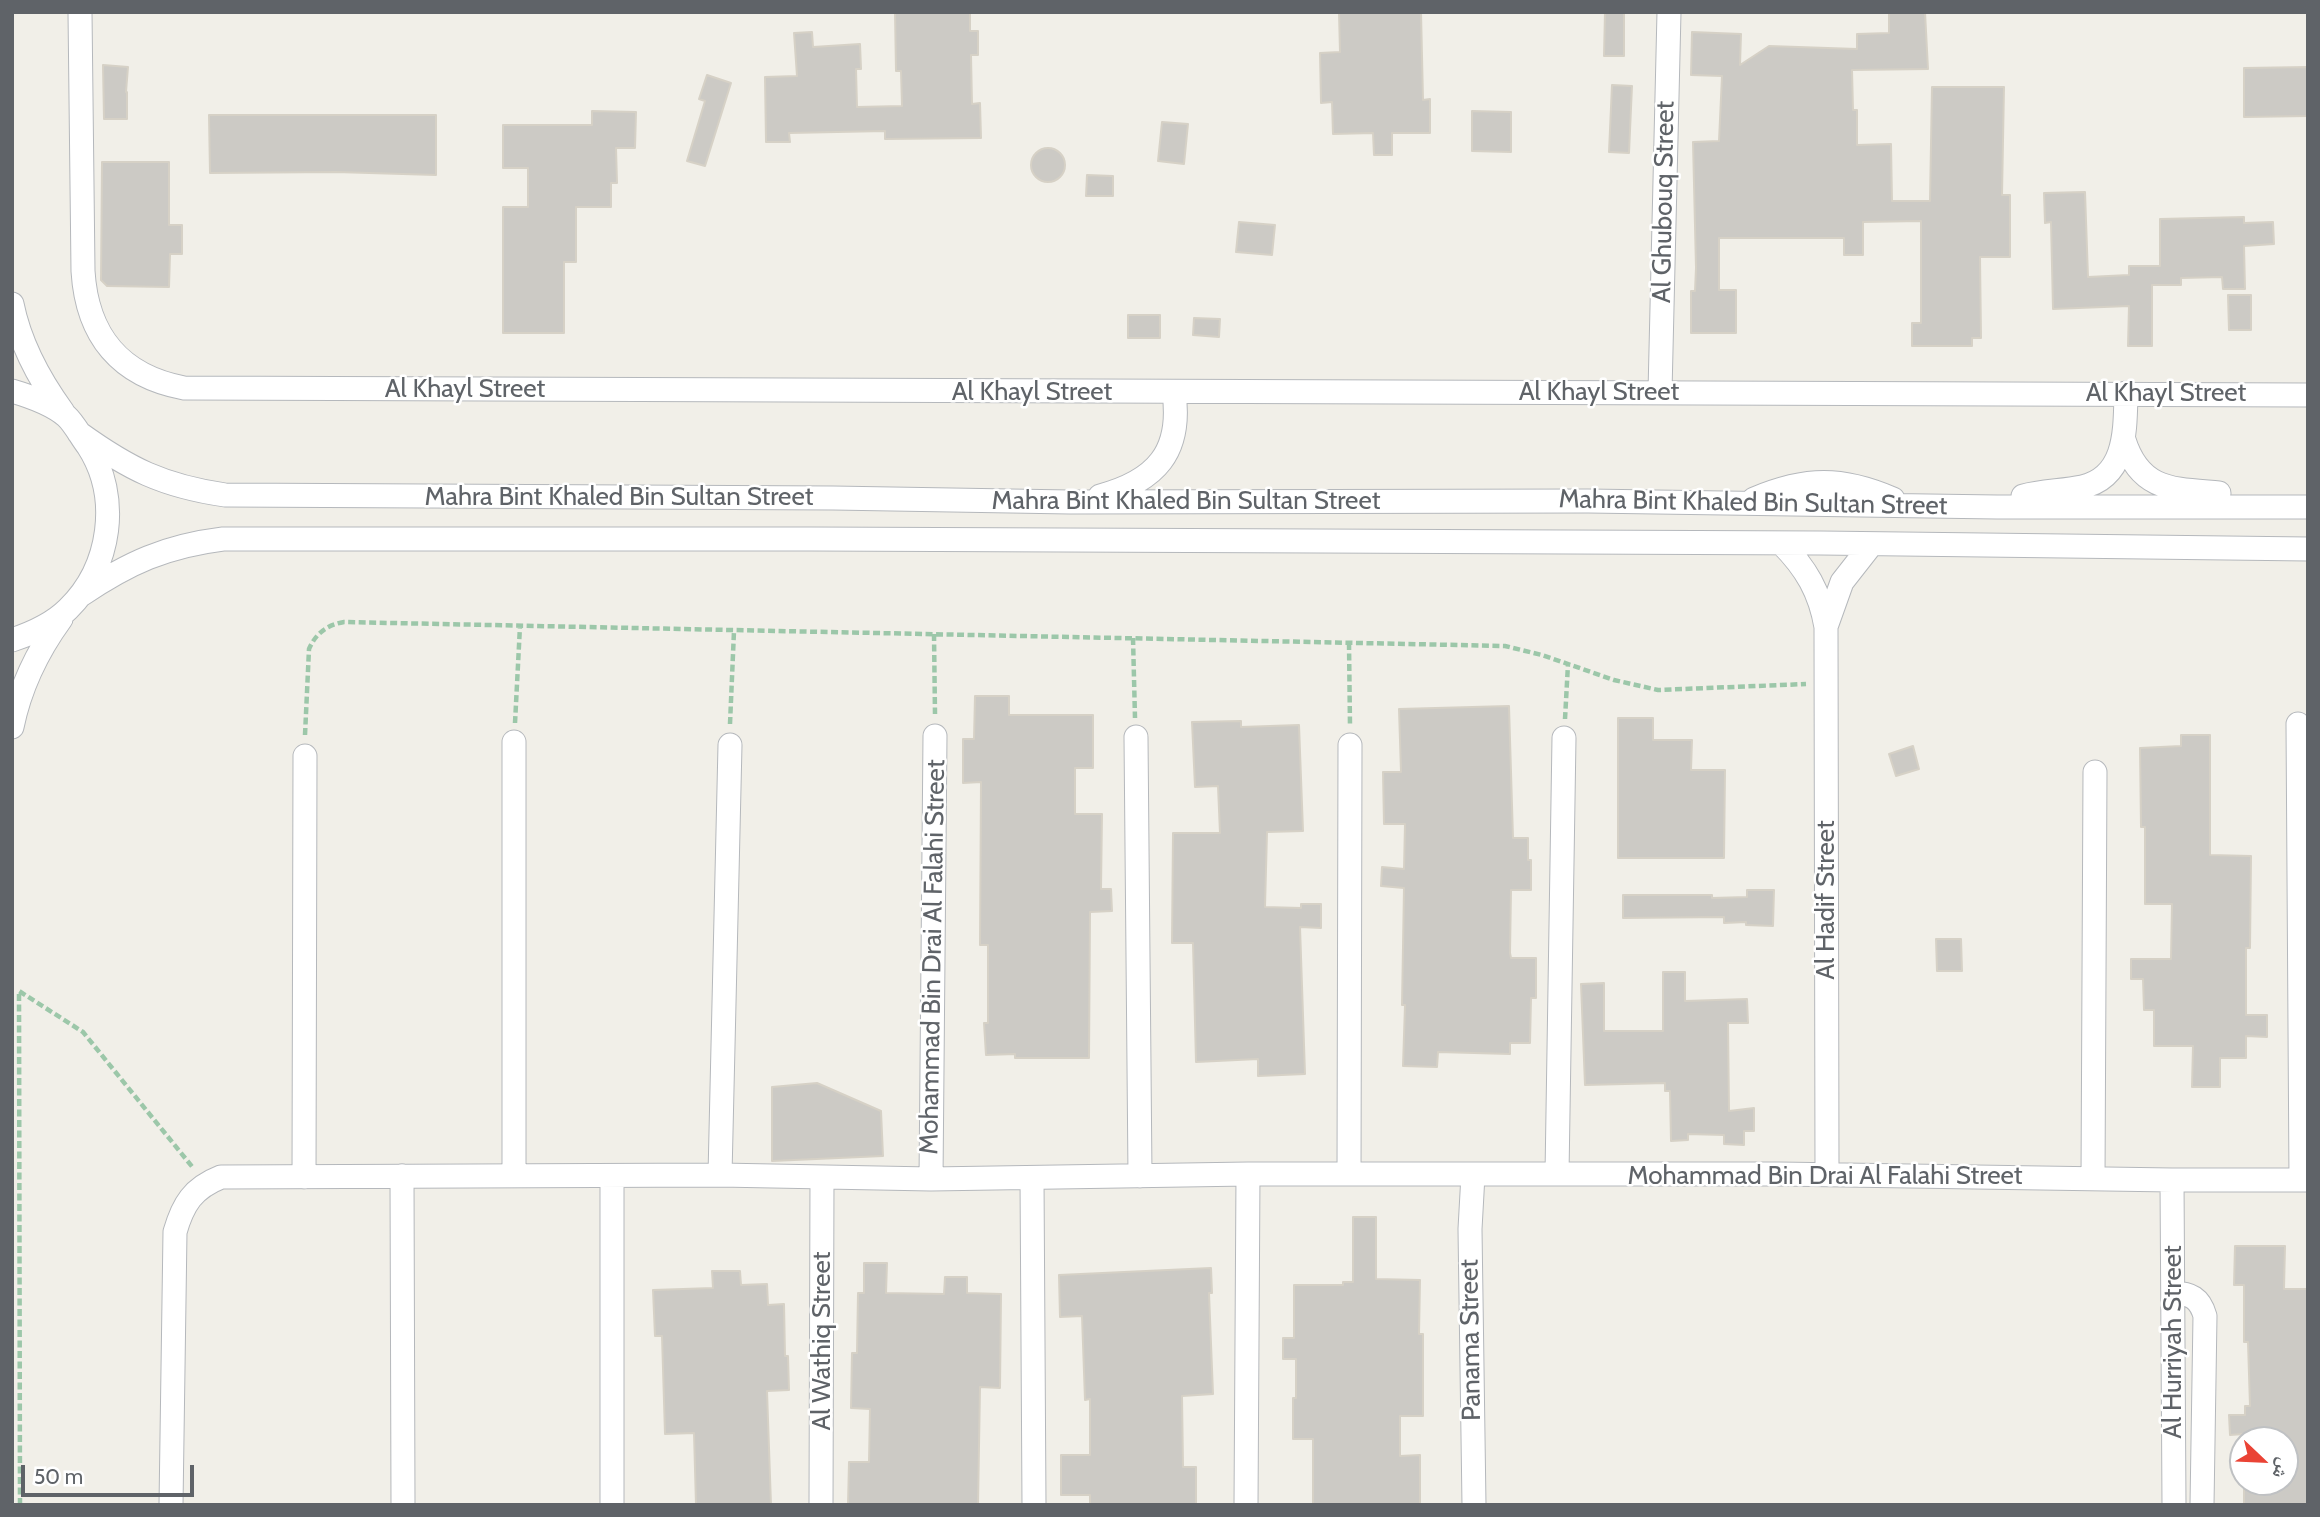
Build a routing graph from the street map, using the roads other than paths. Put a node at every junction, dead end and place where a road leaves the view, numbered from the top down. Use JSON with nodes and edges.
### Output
{"nodes":[{"id":1,"x":80,"y":12,"type":"edge"},
{"id":2,"x":1669,"y":12,"type":"edge"},
{"id":3,"x":12,"y":304,"type":"edge"},
{"id":4,"x":12,"y":391,"type":"edge"},
{"id":5,"x":1174,"y":393,"type":"junction"},
{"id":6,"x":1660,"y":393,"type":"junction"},
{"id":7,"x":2126,"y":393,"type":"junction"},
{"id":8,"x":2308,"y":394,"type":"edge"},
{"id":9,"x":73,"y":425,"type":"junction"},
{"id":10,"x":2124,"y":440,"type":"junction"},
{"id":11,"x":1070,"y":502,"type":"junction"},
{"id":12,"x":1997,"y":507,"type":"junction"},
{"id":13,"x":2263,"y":507,"type":"junction"},
{"id":14,"x":2308,"y":507,"type":"edge"},
{"id":15,"x":1781,"y":543,"type":"junction"},
{"id":16,"x":1871,"y":545,"type":"junction"},
{"id":17,"x":2308,"y":549,"type":"edge"},
{"id":18,"x":74,"y":602,"type":"junction"},
{"id":19,"x":1826,"y":627,"type":"junction"},
{"id":20,"x":12,"y":640,"type":"edge"},
{"id":21,"x":2298,"y":724,"type":"dead end"},
{"id":22,"x":12,"y":727,"type":"edge"},
{"id":23,"x":935,"y":736,"type":"road end"},
{"id":24,"x":1136,"y":737,"type":"road end"},
{"id":25,"x":1564,"y":738,"type":"road end"},
{"id":26,"x":514,"y":742,"type":"road end"},
{"id":27,"x":730,"y":746,"type":"road end"},
{"id":28,"x":1350,"y":746,"type":"road end"},
{"id":29,"x":304,"y":756,"type":"road end"},
{"id":30,"x":2095,"y":772,"type":"dead end"},
{"id":31,"x":1248,"y":1174,"type":"junction"},
{"id":32,"x":1349,"y":1174,"type":"junction"},
{"id":33,"x":1557,"y":1174,"type":"junction"},
{"id":34,"x":1826,"y":1174,"type":"junction"},
{"id":35,"x":612,"y":1175,"type":"junction"},
{"id":36,"x":720,"y":1175,"type":"junction"},
{"id":37,"x":1473,"y":1175,"type":"junction"},
{"id":38,"x":402,"y":1176,"type":"junction"},
{"id":39,"x":514,"y":1176,"type":"junction"},
{"id":40,"x":1140,"y":1176,"type":"junction"},
{"id":41,"x":304,"y":1177,"type":"junction"},
{"id":42,"x":822,"y":1177,"type":"junction"},
{"id":43,"x":1032,"y":1178,"type":"junction"},
{"id":44,"x":2094,"y":1178,"type":"junction"},
{"id":45,"x":931,"y":1179,"type":"junction"},
{"id":46,"x":2172,"y":1180,"type":"junction"},
{"id":47,"x":2304,"y":1180,"type":"edge"},
{"id":48,"x":2173,"y":1293,"type":"junction"},
{"id":49,"x":171,"y":1505,"type":"edge"},
{"id":50,"x":403,"y":1505,"type":"edge"},
{"id":51,"x":612,"y":1505,"type":"edge"},
{"id":52,"x":821,"y":1505,"type":"edge"},
{"id":53,"x":1034,"y":1505,"type":"edge"},
{"id":54,"x":1246,"y":1505,"type":"edge"},
{"id":55,"x":1474,"y":1505,"type":"edge"},
{"id":56,"x":2174,"y":1505,"type":"edge"},
{"id":57,"x":2202,"y":1505,"type":"edge"}],
"edges":[{"from":1,"to":5,"type":"street","name":"Al Khayl Street"},
{"from":2,"to":6,"type":"street","name":"Al Ghubouq Street"},
{"from":3,"to":9,"type":"street"},
{"from":4,"to":9,"type":"street"},
{"from":5,"to":6,"type":"street","name":"Al Khayl Street"},
{"from":5,"to":11,"type":"street"},
{"from":6,"to":7,"type":"street","name":"Al Khayl Street"},
{"from":7,"to":8,"type":"street","name":"Al Khayl Street"},
{"from":7,"to":10,"type":"street"},
{"from":9,"to":11,"type":"street","name":"Mahra Bint Khaled Bin Sultan Street"},
{"from":9,"to":18,"type":"street"},
{"from":10,"to":12,"type":"street"},
{"from":10,"to":13,"type":"street"},
{"from":11,"to":12,"type":"street","name":"Mahra Bint Khaled Bin Sultan Street"},
{"from":12,"to":13,"type":"street","name":"Mahra Bint Khaled Bin Sultan Street"},
{"from":13,"to":14,"type":"street","name":"Mahra Bint Khaled Bin Sultan Street"},
{"from":15,"to":16,"type":"street","name":"Mahra Bint Khaled Bin Sultan Street"},
{"from":15,"to":18,"type":"street","name":"Mahra Bint Khaled Bin Sultan Street"},
{"from":15,"to":19,"type":"street","name":"Al Hadif Street"},
{"from":16,"to":17,"type":"street","name":"Mahra Bint Khaled Bin Sultan Street"},
{"from":16,"to":19,"type":"street","name":"Al Hadif Street"},
{"from":18,"to":20,"type":"street","name":"Mahra Bint Khaled Bin Sultan Street"},
{"from":18,"to":22,"type":"street"},
{"from":19,"to":34,"type":"street","name":"Al Hadif Street"},
{"from":21,"to":47,"type":"street","name":"Mohammad Bin Drai Al Falahi Street"},
{"from":23,"to":45,"type":"street","name":"Mohammad Bin Drai Al Falahi Street"},
{"from":24,"to":40,"type":"street"},
{"from":25,"to":33,"type":"street"},
{"from":26,"to":39,"type":"street"},
{"from":27,"to":36,"type":"street"},
{"from":28,"to":32,"type":"street"},
{"from":29,"to":41,"type":"street"},
{"from":30,"to":44,"type":"street"},
{"from":31,"to":32,"type":"street","name":"Mohammad Bin Drai Al Falahi Street"},
{"from":31,"to":40,"type":"street","name":"Mohammad Bin Drai Al Falahi Street"},
{"from":31,"to":54,"type":"street"},
{"from":32,"to":37,"type":"street","name":"Mohammad Bin Drai Al Falahi Street"},
{"from":33,"to":34,"type":"street","name":"Mohammad Bin Drai Al Falahi Street"},
{"from":33,"to":37,"type":"street","name":"Mohammad Bin Drai Al Falahi Street"},
{"from":34,"to":44,"type":"street","name":"Mohammad Bin Drai Al Falahi Street"},
{"from":35,"to":36,"type":"street","name":"Mohammad Bin Drai Al Falahi Street"},
{"from":35,"to":39,"type":"street","name":"Mohammad Bin Drai Al Falahi Street"},
{"from":35,"to":51,"type":"street"},
{"from":36,"to":42,"type":"street","name":"Mohammad Bin Drai Al Falahi Street"},
{"from":37,"to":55,"type":"street","name":"Panama Street"},
{"from":38,"to":39,"type":"street","name":"Mohammad Bin Drai Al Falahi Street"},
{"from":38,"to":41,"type":"street","name":"Mohammad Bin Drai Al Falahi Street"},
{"from":38,"to":50,"type":"street"},
{"from":40,"to":43,"type":"street","name":"Mohammad Bin Drai Al Falahi Street"},
{"from":41,"to":49,"type":"street","name":"Mohammad Bin Drai Al Falahi Street"},
{"from":42,"to":45,"type":"street","name":"Mohammad Bin Drai Al Falahi Street"},
{"from":42,"to":52,"type":"street","name":"Al Wathiq Street"},
{"from":43,"to":45,"type":"street","name":"Mohammad Bin Drai Al Falahi Street"},
{"from":43,"to":53,"type":"street"},
{"from":44,"to":46,"type":"street","name":"Mohammad Bin Drai Al Falahi Street"},
{"from":46,"to":47,"type":"street","name":"Mohammad Bin Drai Al Falahi Street"},
{"from":46,"to":48,"type":"street","name":"Al Hurriyah Street"},
{"from":48,"to":56,"type":"street","name":"Al Hurriyah Street"},
{"from":48,"to":57,"type":"street"}]}
